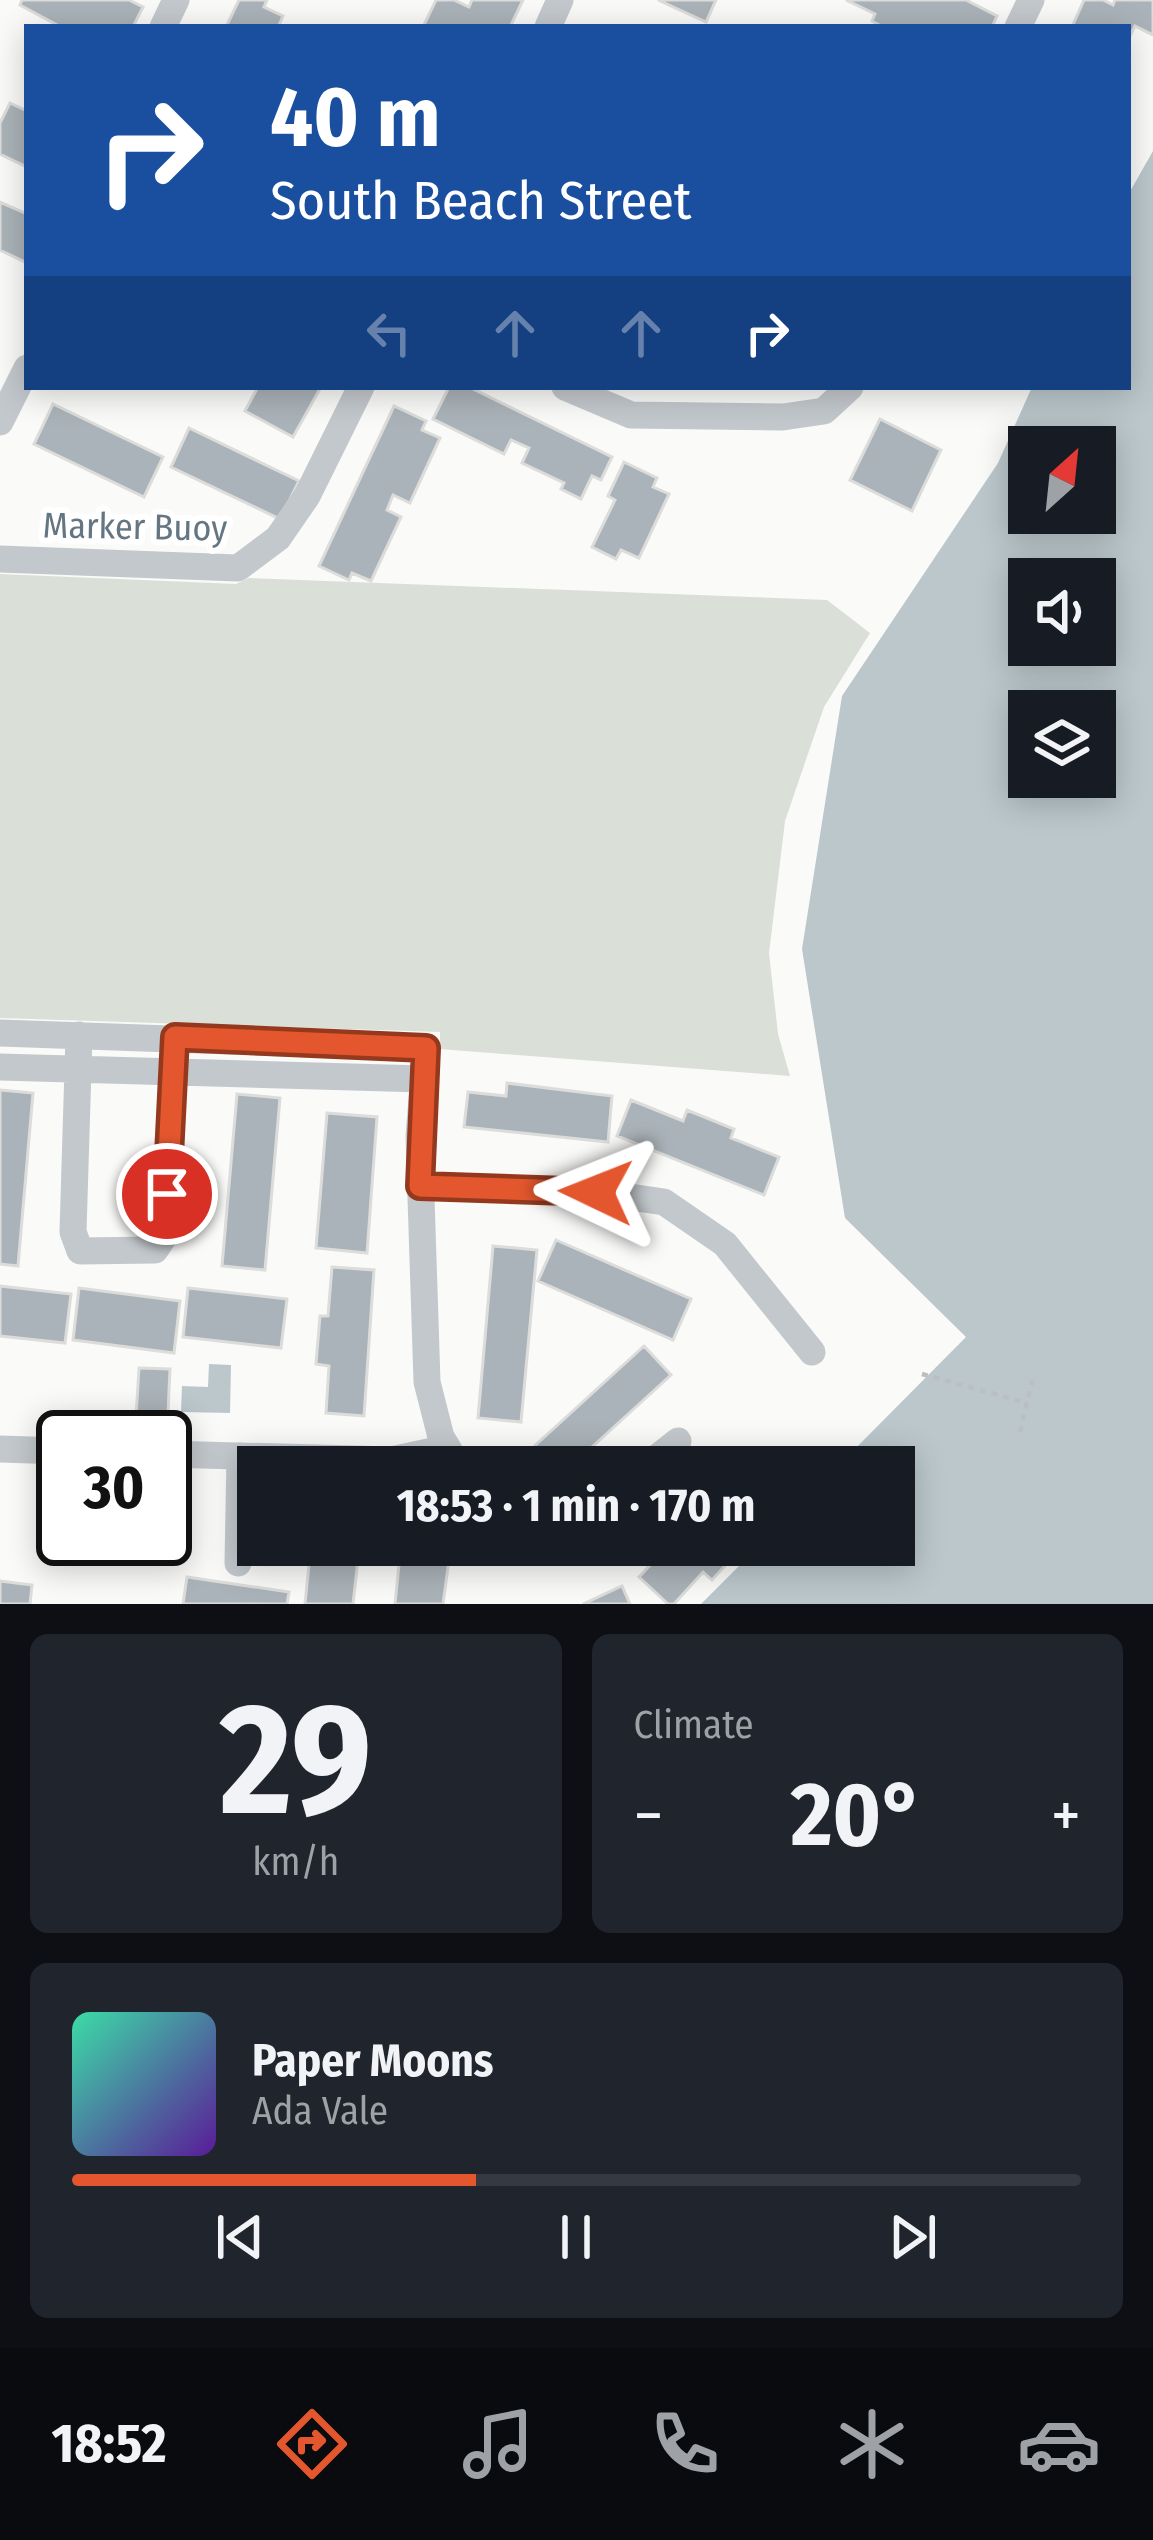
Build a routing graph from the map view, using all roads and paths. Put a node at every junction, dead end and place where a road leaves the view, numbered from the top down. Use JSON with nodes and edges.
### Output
{"nodes":[{"id":1,"x":24,"y":374,"type":"edge"},
{"id":2,"x":360,"y":390,"type":"edge"},
{"id":3,"x":572,"y":390,"type":"edge"},
{"id":4,"x":847,"y":390,"type":"edge"},
{"id":5,"x":0,"y":422,"type":"edge"},
{"id":6,"x":0,"y":559,"type":"edge"},
{"id":7,"x":0,"y":1033,"type":"edge"},
{"id":8,"x":80,"y":1035,"type":"junction"},
{"id":9,"x":175,"y":1037,"type":"junction"},
{"id":10,"x":0,"y":1067,"type":"edge"},
{"id":11,"x":78,"y":1069,"type":"junction"},
{"id":12,"x":174,"y":1071,"type":"junction"},
{"id":13,"x":423,"y":1079,"type":"junction"},
{"id":14,"x":420,"y":1186,"type":"junction"},
{"id":15,"x":812,"y":1352,"type":"dead end"},
{"id":16,"x":922,"y":1374,"type":"dead end"},
{"id":17,"x":1033,"y":1378,"type":"dead end"},
{"id":18,"x":1027,"y":1403,"type":"junction"},
{"id":19,"x":1020,"y":1432,"type":"dead end"},
{"id":20,"x":678,"y":1441,"type":"dead end"},
{"id":21,"x":449,"y":1446,"type":"edge"},
{"id":22,"x":672,"y":1446,"type":"edge"},
{"id":23,"x":0,"y":1450,"type":"edge"},
{"id":24,"x":36,"y":1451,"type":"edge"},
{"id":25,"x":192,"y":1455,"type":"edge"},
{"id":26,"x":237,"y":1456,"type":"edge"}],
"edges":[{"from":1,"to":5,"type":"street"},
{"from":2,"to":6,"type":"street","name":"Marker Buoy"},
{"from":3,"to":4,"type":"street"},
{"from":7,"to":8,"type":"street"},
{"from":8,"to":9,"type":"street"},
{"from":8,"to":11,"type":"street"},
{"from":9,"to":12,"type":"street"},
{"from":9,"to":13,"type":"street"},
{"from":10,"to":11,"type":"street"},
{"from":11,"to":12,"type":"street"},
{"from":11,"to":12,"type":"street"},
{"from":12,"to":13,"type":"street"},
{"from":13,"to":14,"type":"street"},
{"from":14,"to":15,"type":"street"},
{"from":14,"to":21,"type":"street"},
{"from":16,"to":18,"type":"path"},
{"from":17,"to":18,"type":"path"},
{"from":18,"to":19,"type":"path"},
{"from":20,"to":22,"type":"street"},
{"from":23,"to":24,"type":"street"},
{"from":25,"to":26,"type":"street"}]}
